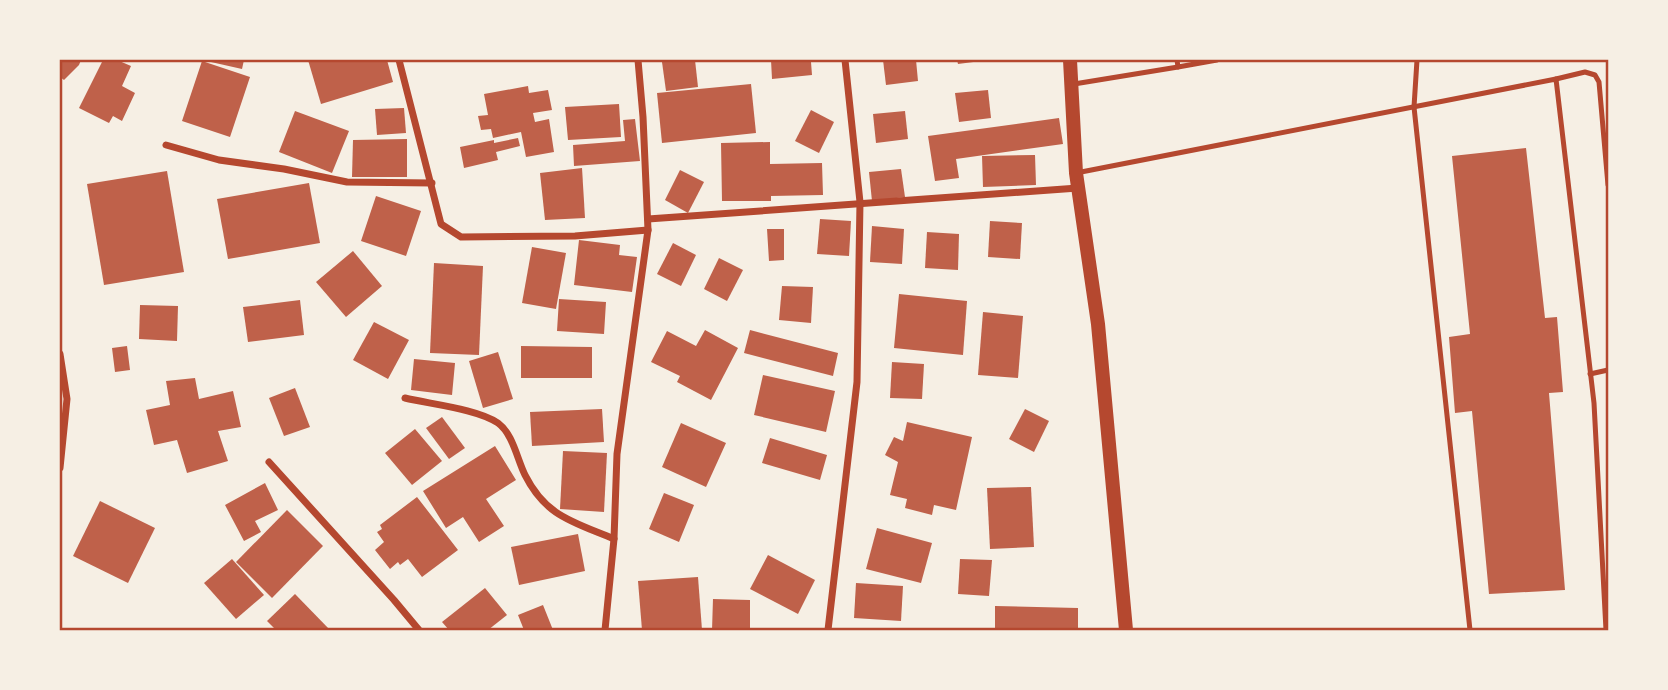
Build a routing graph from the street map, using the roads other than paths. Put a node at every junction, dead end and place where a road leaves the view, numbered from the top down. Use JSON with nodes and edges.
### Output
{"nodes":[{"id":1,"x":399,"y":60,"type":"edge"},
{"id":2,"x":638,"y":60,"type":"edge"},
{"id":3,"x":845,"y":60,"type":"edge"},
{"id":4,"x":1070,"y":60,"type":"edge"},
{"id":5,"x":1177,"y":60,"type":"edge"},
{"id":6,"x":1217,"y":60,"type":"edge"},
{"id":7,"x":1417,"y":60,"type":"edge"},
{"id":8,"x":1178,"y":67,"type":"junction"},
{"id":9,"x":1556,"y":79,"type":"junction"},
{"id":10,"x":1072,"y":84,"type":"junction"},
{"id":11,"x":1415,"y":107,"type":"junction"},
{"id":12,"x":1606,"y":131,"type":"edge"},
{"id":13,"x":166,"y":145,"type":"dead end"},
{"id":14,"x":1077,"y":180,"type":"junction"},
{"id":15,"x":432,"y":183,"type":"junction"},
{"id":16,"x":1608,"y":185,"type":"edge"},
{"id":17,"x":860,"y":202,"type":"junction"},
{"id":18,"x":648,"y":219,"type":"junction"},
{"id":19,"x":648,"y":230,"type":"junction"},
{"id":20,"x":60,"y":354,"type":"edge"},
{"id":21,"x":1608,"y":370,"type":"edge"},
{"id":22,"x":1590,"y":374,"type":"junction"},
{"id":23,"x":405,"y":398,"type":"dead end"},
{"id":24,"x":269,"y":462,"type":"dead end"},
{"id":25,"x":60,"y":468,"type":"edge"},
{"id":26,"x":614,"y":539,"type":"junction"},
{"id":27,"x":419,"y":631,"type":"edge"},
{"id":28,"x":605,"y":631,"type":"edge"},
{"id":29,"x":828,"y":631,"type":"edge"},
{"id":30,"x":1126,"y":631,"type":"edge"},
{"id":31,"x":1470,"y":631,"type":"edge"},
{"id":32,"x":1606,"y":631,"type":"edge"}],
"edges":[{"from":1,"to":15,"type":"street"},
{"from":2,"to":18,"type":"street"},
{"from":3,"to":17,"type":"street"},
{"from":4,"to":10,"type":"main road"},
{"from":5,"to":8,"type":"lane"},
{"from":6,"to":8,"type":"lane"},
{"from":7,"to":11,"type":"lane"},
{"from":8,"to":10,"type":"lane"},
{"from":9,"to":11,"type":"lane"},
{"from":9,"to":12,"type":"lane"},
{"from":9,"to":22,"type":"lane"},
{"from":10,"to":14,"type":"main road"},
{"from":11,"to":14,"type":"lane"},
{"from":11,"to":31,"type":"lane"},
{"from":12,"to":16,"type":"lane"},
{"from":13,"to":15,"type":"street"},
{"from":14,"to":17,"type":"street"},
{"from":14,"to":30,"type":"main road"},
{"from":15,"to":19,"type":"street"},
{"from":17,"to":18,"type":"street"},
{"from":17,"to":29,"type":"street"},
{"from":18,"to":19,"type":"street"},
{"from":19,"to":26,"type":"street"},
{"from":20,"to":25,"type":"street"},
{"from":21,"to":22,"type":"lane"},
{"from":22,"to":32,"type":"lane"},
{"from":23,"to":26,"type":"street"},
{"from":24,"to":27,"type":"street"},
{"from":26,"to":28,"type":"street"}]}
